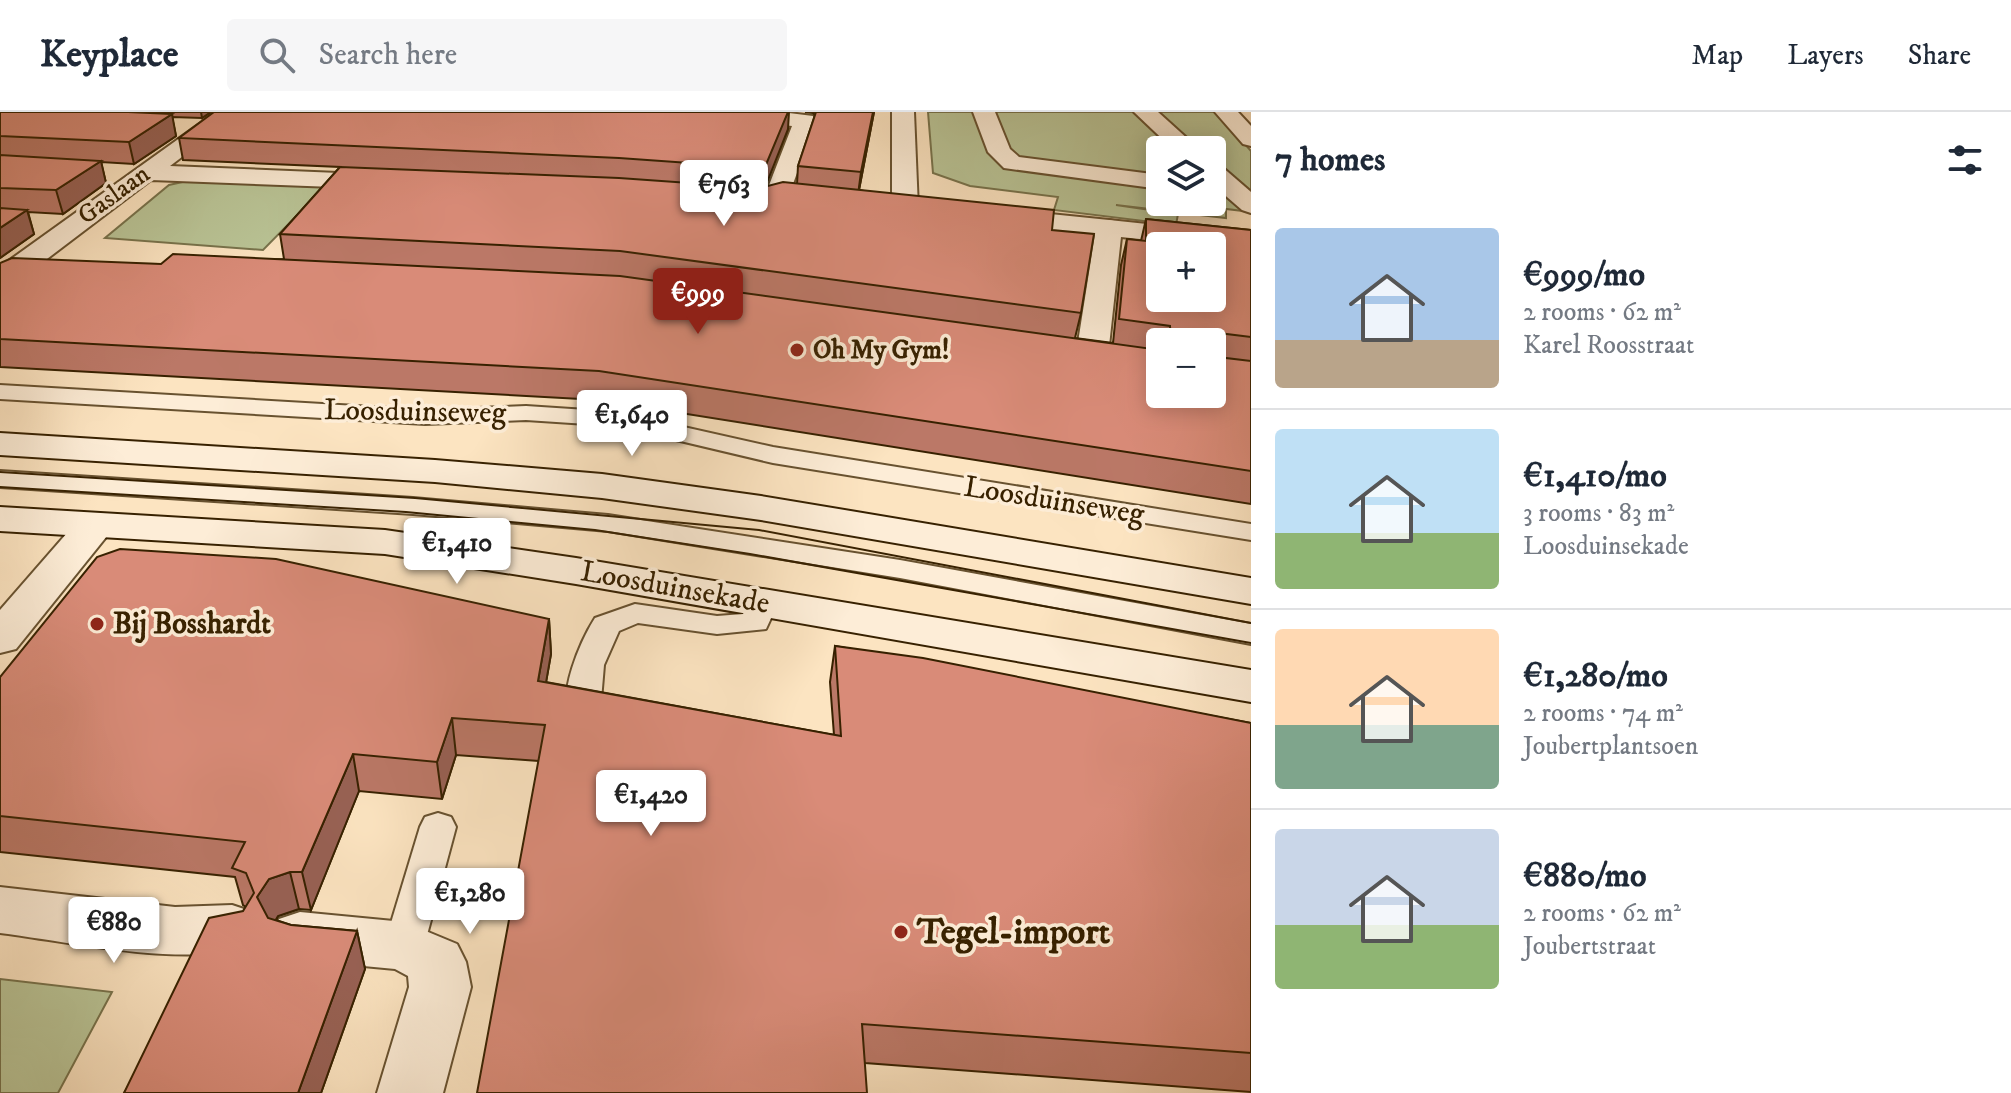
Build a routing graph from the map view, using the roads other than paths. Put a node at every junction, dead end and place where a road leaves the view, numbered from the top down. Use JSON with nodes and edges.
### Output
{"nodes":[{"id":1,"x":230,"y":112,"type":"edge"},
{"id":2,"x":716,"y":112,"type":"edge"},
{"id":3,"x":1145,"y":112,"type":"edge"},
{"id":4,"x":1226,"y":112,"type":"edge"},
{"id":5,"x":800,"y":115,"type":"edge"},
{"id":6,"x":902,"y":118,"type":"edge"},
{"id":7,"x":979,"y":121,"type":"edge"},
{"id":8,"x":930,"y":124,"type":"dead end"},
{"id":9,"x":1199,"y":125,"type":"dead end"},
{"id":10,"x":179,"y":126,"type":"dead end"},
{"id":11,"x":208,"y":128,"type":"junction"},
{"id":12,"x":1173,"y":136,"type":"edge"},
{"id":13,"x":1195,"y":136,"type":"edge"},
{"id":14,"x":1251,"y":139,"type":"edge"},
{"id":15,"x":110,"y":173,"type":"edge"},
{"id":16,"x":144,"y":174,"type":"junction"},
{"id":17,"x":1146,"y":180,"type":"edge"},
{"id":18,"x":412,"y":183,"type":"edge"},
{"id":19,"x":1226,"y":191,"type":"edge"},
{"id":20,"x":712,"y":198,"type":"edge"},
{"id":21,"x":876,"y":206,"type":"edge"},
{"id":22,"x":905,"y":208,"type":"junction"},
{"id":23,"x":936,"y":211,"type":"edge"},
{"id":24,"x":968,"y":214,"type":"edge"},
{"id":25,"x":29,"y":222,"type":"edge"},
{"id":26,"x":1250,"y":224,"type":"edge"},
{"id":27,"x":72,"y":225,"type":"junction"},
{"id":28,"x":1101,"y":227,"type":"junction"},
{"id":29,"x":29,"y":259,"type":"junction"},
{"id":30,"x":75,"y":261,"type":"edge"},
{"id":31,"x":0,"y":281,"type":"edge"},
{"id":32,"x":1062,"y":351,"type":"edge"},
{"id":33,"x":0,"y":392,"type":"edge"},
{"id":34,"x":0,"y":444,"type":"edge"},
{"id":35,"x":0,"y":479,"type":"edge"},
{"id":36,"x":0,"y":519,"type":"edge"},
{"id":37,"x":95,"y":526,"type":"junction"},
{"id":38,"x":1251,"y":532,"type":"edge"},
{"id":39,"x":1251,"y":591,"type":"edge"},
{"id":40,"x":763,"y":603,"type":"junction"},
{"id":41,"x":1251,"y":634,"type":"edge"},
{"id":42,"x":0,"y":639,"type":"edge"},
{"id":43,"x":1251,"y":686,"type":"edge"},
{"id":44,"x":583,"y":712,"type":"edge"},
{"id":45,"x":438,"y":827,"type":"dead end"},
{"id":46,"x":0,"y":910,"type":"edge"},
{"id":47,"x":232,"y":929,"type":"edge"},
{"id":48,"x":300,"y":936,"type":"edge"},
{"id":49,"x":404,"y":946,"type":"junction"},
{"id":50,"x":410,"y":1093,"type":"edge"}],
"edges":[{"from":1,"to":11,"type":"street","name":"Gaslaan"},
{"from":2,"to":5,"type":"street"},
{"from":3,"to":12,"type":"street"},
{"from":4,"to":14,"type":"street"},
{"from":5,"to":20,"type":"street"},
{"from":6,"to":8,"type":"street"},
{"from":6,"to":22,"type":"street"},
{"from":7,"to":17,"type":"street"},
{"from":9,"to":13,"type":"street"},
{"from":10,"to":11,"type":"street"},
{"from":11,"to":16,"type":"street","name":"Gaslaan"},
{"from":15,"to":16,"type":"street"},
{"from":16,"to":18,"type":"street"},
{"from":16,"to":27,"type":"street","name":"Gaslaan"},
{"from":19,"to":26,"type":"street"},
{"from":21,"to":22,"type":"street"},
{"from":22,"to":23,"type":"street"},
{"from":24,"to":28,"type":"street"},
{"from":25,"to":27,"type":"street"},
{"from":26,"to":28,"type":"street"},
{"from":27,"to":29,"type":"street","name":"Gaslaan"},
{"from":28,"to":32,"type":"street"},
{"from":29,"to":30,"type":"street"},
{"from":29,"to":31,"type":"street","name":"Gaslaan"},
{"from":33,"to":38,"type":"lane","name":"Loosduinseweg"},
{"from":34,"to":39,"type":"street","name":"Loosduinseweg"},
{"from":35,"to":41,"type":"lane"},
{"from":36,"to":37,"type":"street","name":"Loosduinsekade"},
{"from":37,"to":40,"type":"street","name":"Loosduinsekade"},
{"from":37,"to":42,"type":"street"},
{"from":40,"to":43,"type":"street","name":"Loosduinsekade"},
{"from":40,"to":44,"type":"lane"},
{"from":45,"to":49,"type":"lane"},
{"from":46,"to":47,"type":"street"},
{"from":48,"to":49,"type":"street"},
{"from":49,"to":50,"type":"street"}]}
